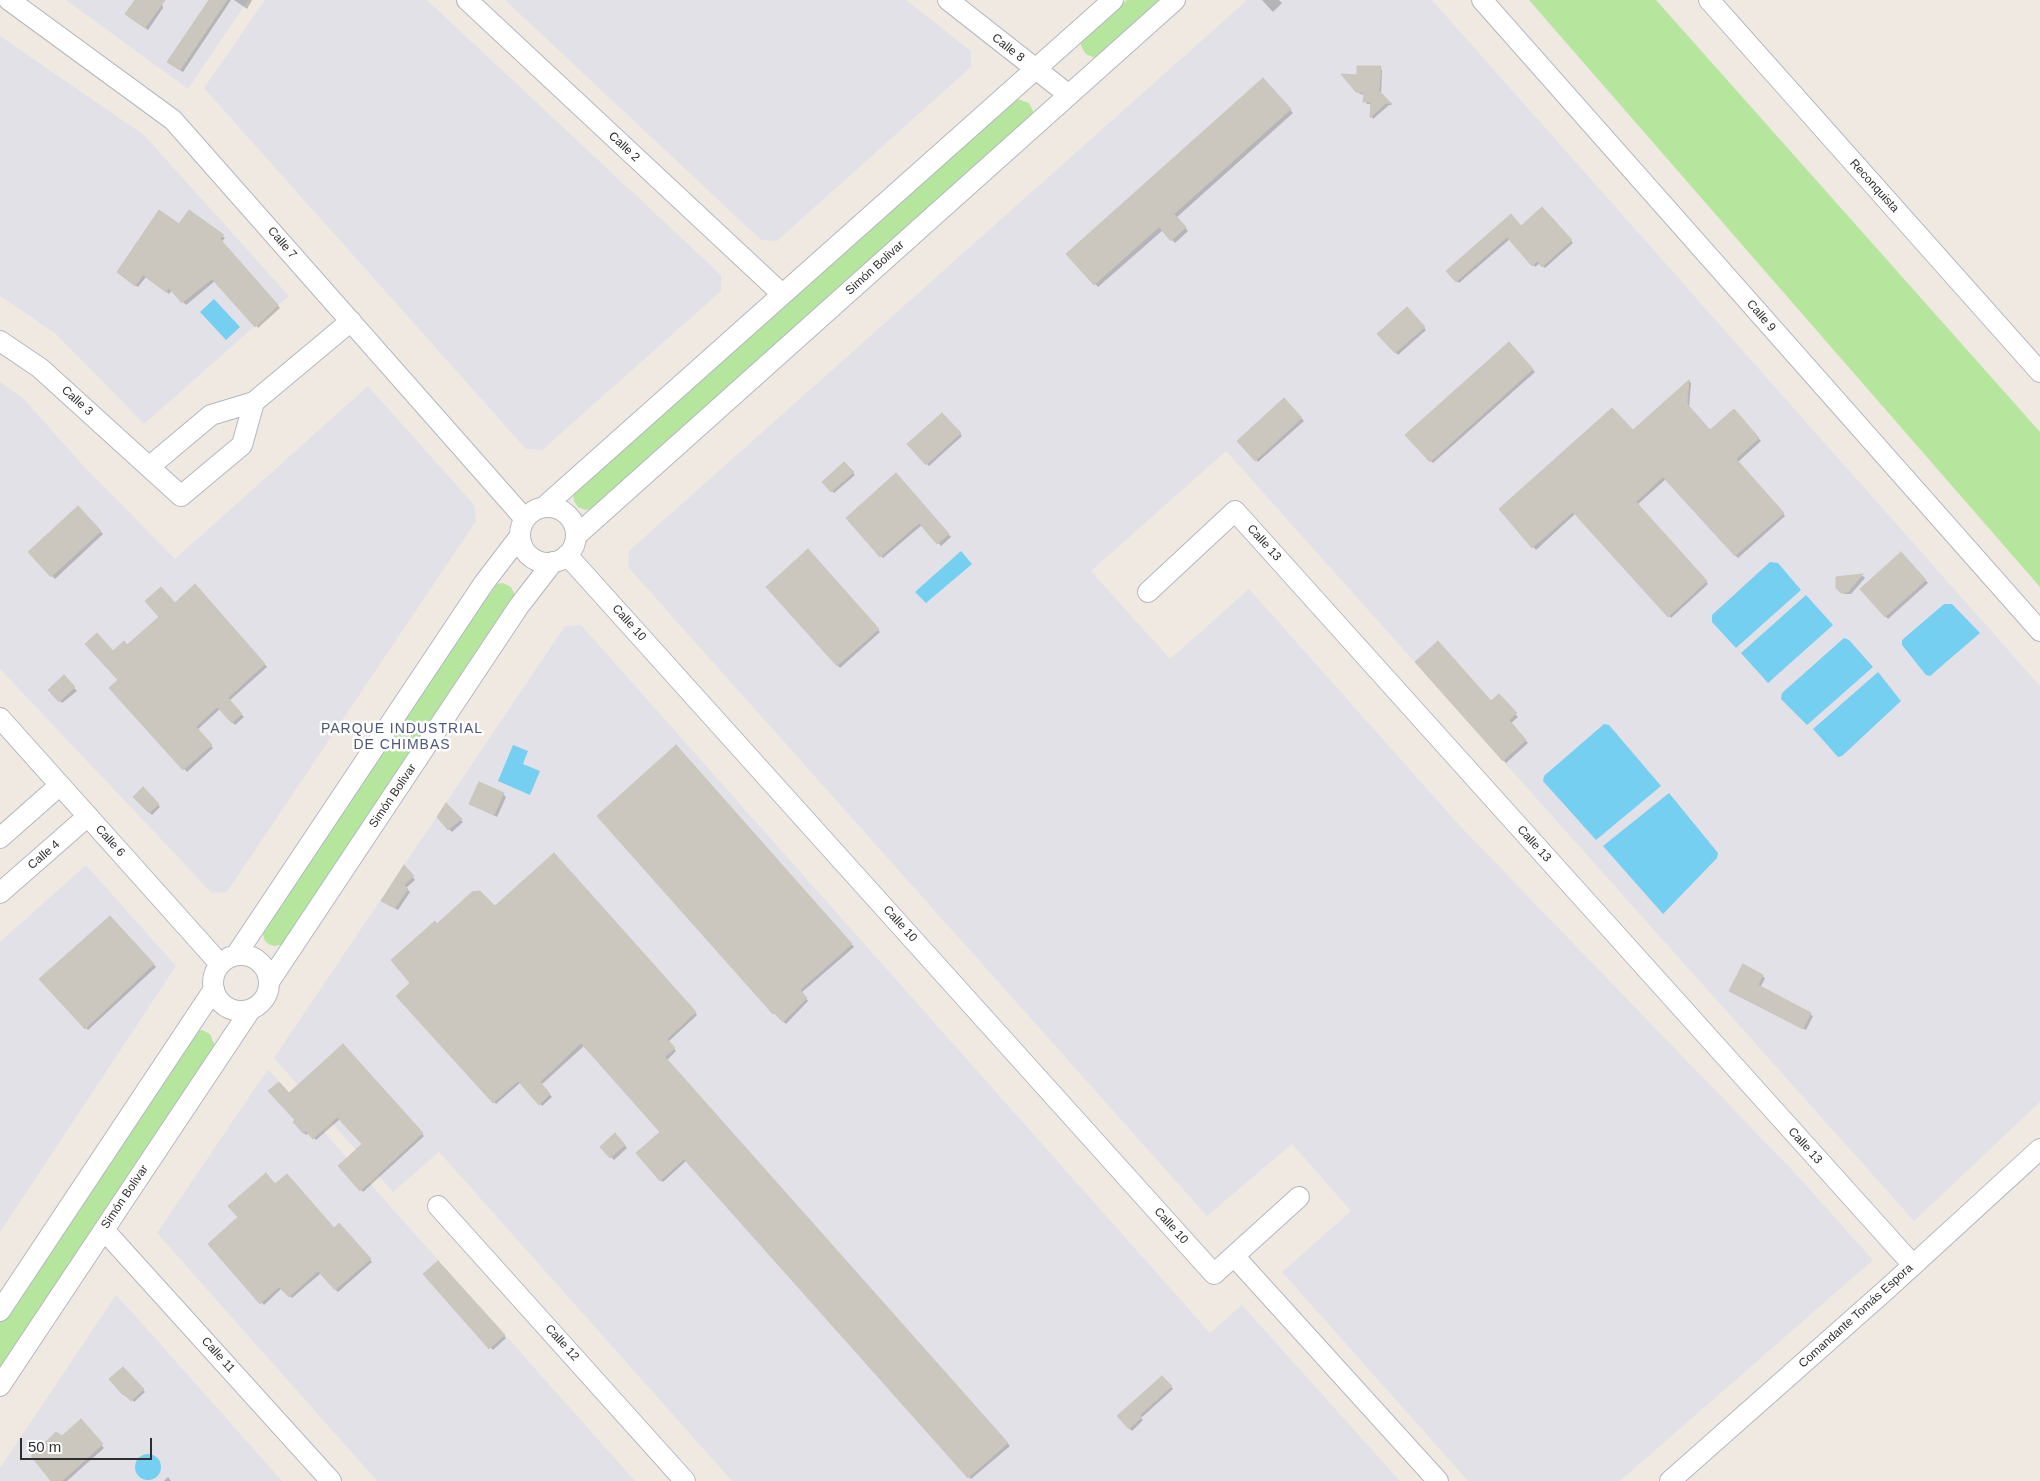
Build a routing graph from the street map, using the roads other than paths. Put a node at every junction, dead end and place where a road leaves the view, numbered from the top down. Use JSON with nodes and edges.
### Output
{"nodes":[{"id":1,"x":9,"y":0,"type":"edge"},
{"id":2,"x":467,"y":0,"type":"edge"},
{"id":3,"x":948,"y":0,"type":"edge"},
{"id":4,"x":1113,"y":0,"type":"edge"},
{"id":5,"x":1175,"y":0,"type":"edge"},
{"id":6,"x":1482,"y":0,"type":"edge"},
{"id":7,"x":1709,"y":0,"type":"edge"},
{"id":8,"x":1036,"y":69,"type":"junction"},
{"id":9,"x":1068,"y":95,"type":"junction"},
{"id":10,"x":782,"y":294,"type":"junction"},
{"id":11,"x":351,"y":321,"type":"junction"},
{"id":12,"x":0,"y":341,"type":"edge"},
{"id":13,"x":2040,"y":372,"type":"edge"},
{"id":14,"x":254,"y":402,"type":"junction"},
{"id":15,"x":149,"y":467,"type":"junction"},
{"id":16,"x":544,"y":507,"type":"junction"},
{"id":17,"x":522,"y":527,"type":"junction"},
{"id":18,"x":576,"y":536,"type":"junction"},
{"id":19,"x":560,"y":559,"type":"junction"},
{"id":20,"x":1148,"y":592,"type":"dead end"},
{"id":21,"x":2040,"y":631,"type":"edge"},
{"id":22,"x":0,"y":718,"type":"edge"},
{"id":23,"x":60,"y":785,"type":"junction"},
{"id":24,"x":88,"y":816,"type":"junction"},
{"id":25,"x":0,"y":838,"type":"edge"},
{"id":26,"x":0,"y":893,"type":"edge"},
{"id":27,"x":228,"y":959,"type":"junction"},
{"id":28,"x":269,"y":982,"type":"junction"},
{"id":29,"x":214,"y":989,"type":"junction"},
{"id":30,"x":251,"y":1009,"type":"junction"},
{"id":31,"x":2040,"y":1149,"type":"edge"},
{"id":32,"x":1299,"y":1197,"type":"dead end"},
{"id":33,"x":438,"y":1206,"type":"dead end"},
{"id":34,"x":104,"y":1230,"type":"junction"},
{"id":35,"x":1234,"y":1256,"type":"junction"},
{"id":36,"x":1913,"y":1265,"type":"junction"},
{"id":37,"x":0,"y":1311,"type":"edge"},
{"id":38,"x":0,"y":1386,"type":"edge"},
{"id":39,"x":331,"y":1481,"type":"edge"},
{"id":40,"x":685,"y":1481,"type":"edge"},
{"id":41,"x":1438,"y":1481,"type":"edge"},
{"id":42,"x":1670,"y":1481,"type":"edge"}],
"edges":[{"from":1,"to":11,"type":"street","name":"Calle 7"},
{"from":2,"to":10,"type":"street","name":"Calle 2"},
{"from":3,"to":8,"type":"street","name":"Calle 8"},
{"from":4,"to":8,"type":"street"},
{"from":5,"to":9,"type":"street","name":"Simón Bolivar"},
{"from":6,"to":21,"type":"street","name":"Calle 9"},
{"from":7,"to":13,"type":"street","name":"Reconquista"},
{"from":8,"to":9,"type":"street","name":"Calle 8"},
{"from":8,"to":10,"type":"street"},
{"from":9,"to":18,"type":"street","name":"Simón Bolivar"},
{"from":10,"to":16,"type":"street"},
{"from":11,"to":14,"type":"street"},
{"from":11,"to":17,"type":"street","name":"Calle 7"},
{"from":12,"to":15,"type":"street","name":"Calle 3"},
{"from":14,"to":15,"type":"street"},
{"from":14,"to":15,"type":"street","name":"Calle 3"},
{"from":16,"to":17,"type":"street"},
{"from":16,"to":18,"type":"street"},
{"from":17,"to":19,"type":"street"},
{"from":17,"to":27,"type":"street"},
{"from":18,"to":19,"type":"street"},
{"from":19,"to":28,"type":"street","name":"Simón Bolivar"},
{"from":19,"to":35,"type":"street","name":"Calle 10"},
{"from":20,"to":36,"type":"street","name":"Calle 13"},
{"from":22,"to":23,"type":"street","name":"Calle 6"},
{"from":23,"to":24,"type":"street","name":"Calle 6"},
{"from":23,"to":25,"type":"street"},
{"from":24,"to":26,"type":"street","name":"Calle 4"},
{"from":24,"to":27,"type":"street","name":"Calle 6"},
{"from":27,"to":28,"type":"street"},
{"from":27,"to":29,"type":"street"},
{"from":28,"to":30,"type":"street"},
{"from":29,"to":30,"type":"street"},
{"from":29,"to":37,"type":"street"},
{"from":30,"to":34,"type":"street","name":"Simón Bolivar"},
{"from":31,"to":36,"type":"street","name":"Comandante Tomás Espora"},
{"from":32,"to":35,"type":"street","name":"Calle 10"},
{"from":33,"to":40,"type":"street","name":"Calle 12"},
{"from":34,"to":38,"type":"street","name":"Simón Bolivar"},
{"from":34,"to":39,"type":"street","name":"Calle 11"},
{"from":35,"to":41,"type":"street"},
{"from":36,"to":42,"type":"street","name":"Comandante Tomás Espora"}]}
